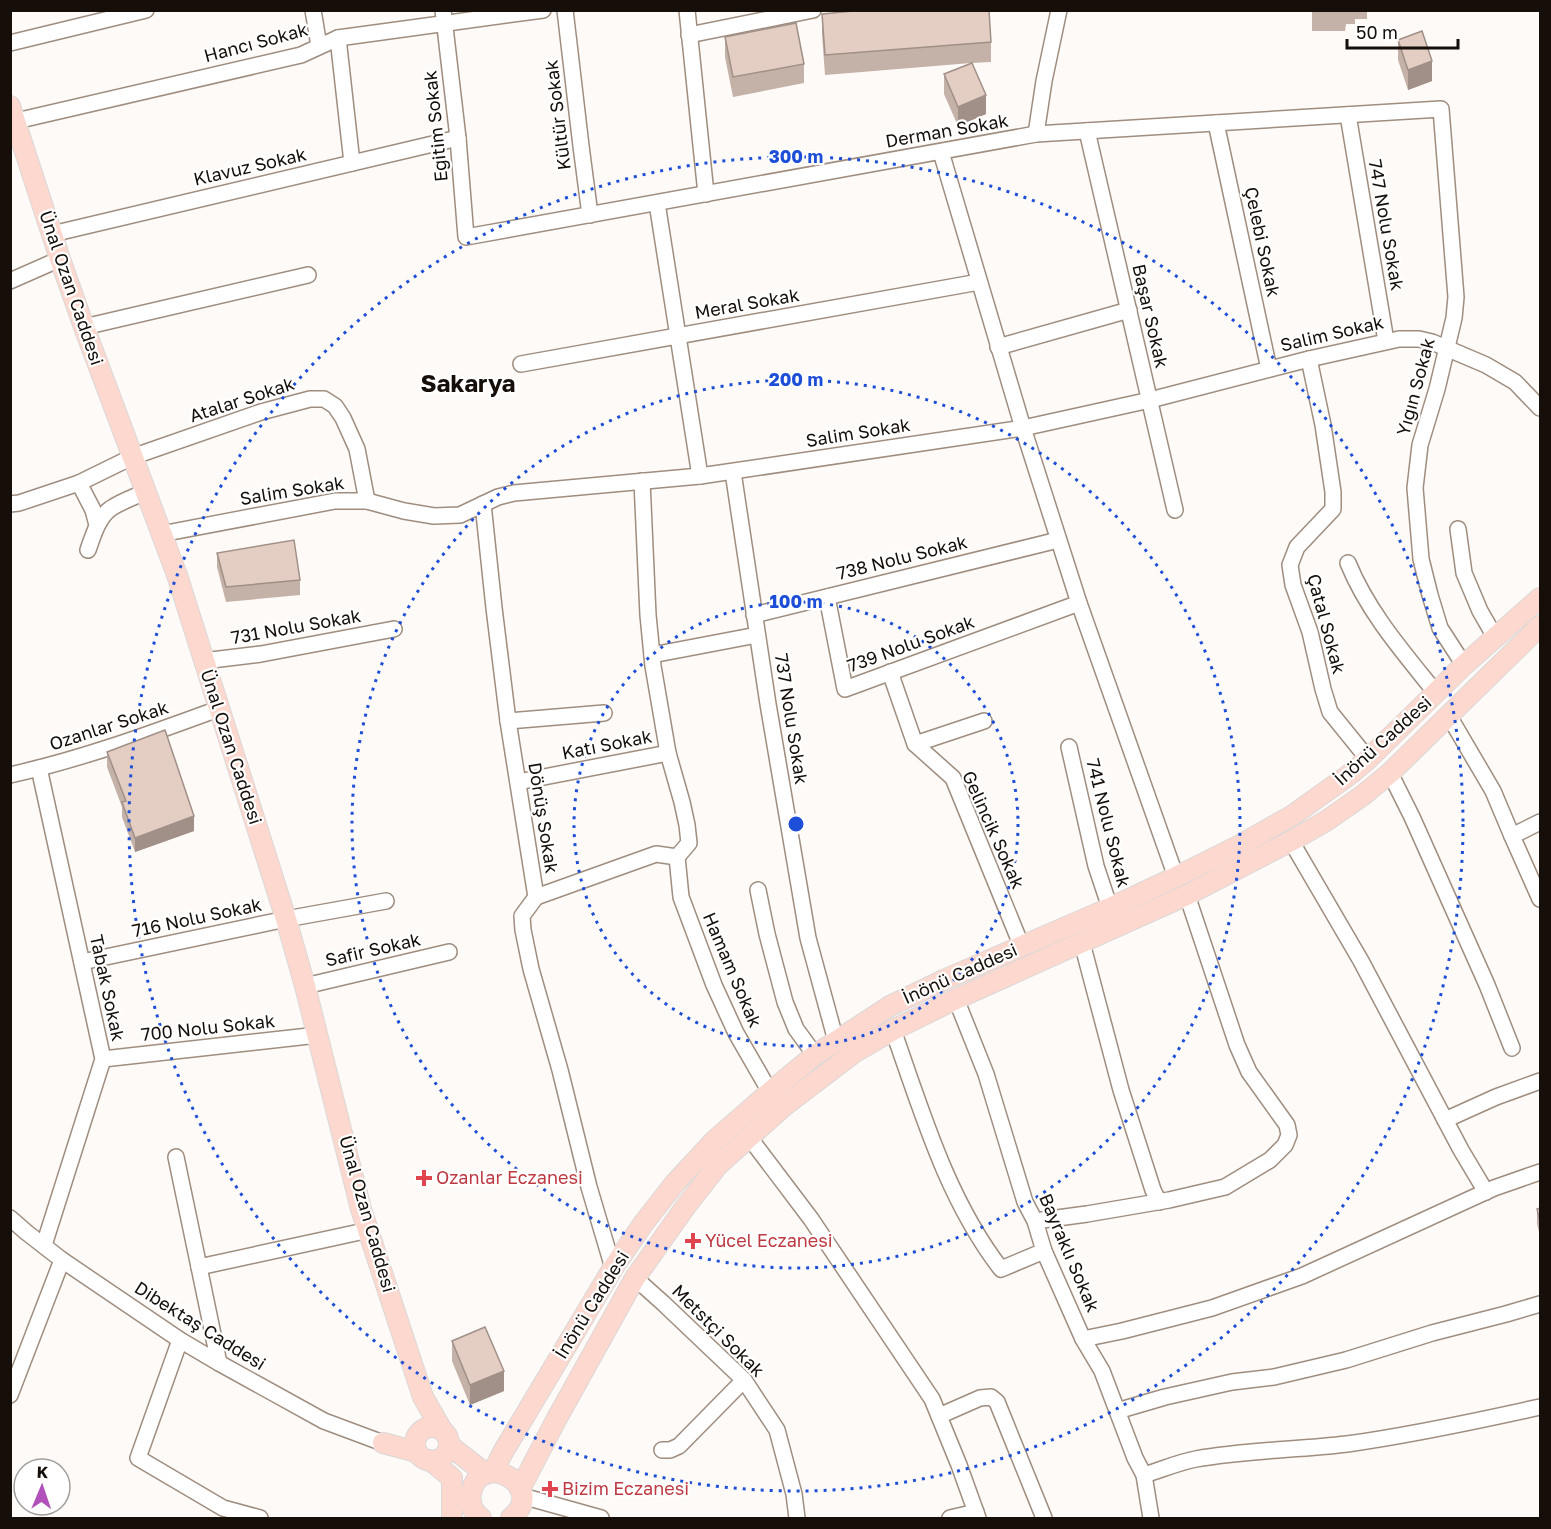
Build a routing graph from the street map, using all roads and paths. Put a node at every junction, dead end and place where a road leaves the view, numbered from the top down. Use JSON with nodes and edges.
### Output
{"nodes":[{"id":1,"x":146,"y":10,"type":"edge"},
{"id":2,"x":313,"y":10,"type":"edge"},
{"id":3,"x":543,"y":10,"type":"edge"},
{"id":4,"x":565,"y":10,"type":"edge"},
{"id":5,"x":687,"y":10,"type":"edge"},
{"id":6,"x":813,"y":10,"type":"edge"},
{"id":7,"x":1059,"y":10,"type":"edge"},
{"id":8,"x":444,"y":17,"type":"edge"},
{"id":9,"x":689,"y":35,"type":"junction"},
{"id":10,"x":338,"y":38,"type":"junction"},
{"id":11,"x":10,"y":43,"type":"edge"},
{"id":12,"x":319,"y":46,"type":"junction"},
{"id":13,"x":1441,"y":109,"type":"joint"},
{"id":14,"x":13,"y":114,"type":"edge"},
{"id":15,"x":1348,"y":115,"type":"junction"},
{"id":16,"x":1216,"y":123,"type":"junction"},
{"id":17,"x":1088,"y":131,"type":"junction"},
{"id":18,"x":1036,"y":134,"type":"junction"},
{"id":19,"x":458,"y":138,"type":"junction"},
{"id":20,"x":941,"y":152,"type":"junction"},
{"id":21,"x":352,"y":163,"type":"junction"},
{"id":22,"x":706,"y":194,"type":"junction"},
{"id":23,"x":657,"y":203,"type":"junction"},
{"id":24,"x":590,"y":215,"type":"junction"},
{"id":25,"x":52,"y":234,"type":"junction"},
{"id":26,"x":466,"y":237,"type":"joint"},
{"id":27,"x":60,"y":259,"type":"junction"},
{"id":28,"x":308,"y":275,"type":"dead end"},
{"id":29,"x":10,"y":281,"type":"edge"},
{"id":30,"x":979,"y":282,"type":"junction"},
{"id":31,"x":1129,"y":310,"type":"junction"},
{"id":32,"x":84,"y":327,"type":"junction"},
{"id":33,"x":678,"y":336,"type":"junction"},
{"id":34,"x":1386,"y":341,"type":"junction"},
{"id":35,"x":998,"y":347,"type":"junction"},
{"id":36,"x":1446,"y":348,"type":"junction"},
{"id":37,"x":1309,"y":359,"type":"junction"},
{"id":38,"x":521,"y":364,"type":"dead end"},
{"id":39,"x":1269,"y":369,"type":"junction"},
{"id":40,"x":1150,"y":400,"type":"junction"},
{"id":41,"x":1540,"y":408,"type":"edge"},
{"id":42,"x":1023,"y":428,"type":"junction"},
{"id":43,"x":132,"y":457,"type":"junction"},
{"id":44,"x":733,"y":472,"type":"junction"},
{"id":45,"x":700,"y":476,"type":"junction"},
{"id":46,"x":642,"y":481,"type":"junction"},
{"id":47,"x":79,"y":483,"type":"junction"},
{"id":48,"x":145,"y":492,"type":"junction"},
{"id":49,"x":367,"y":501,"type":"junction"},
{"id":50,"x":10,"y":504,"type":"edge"},
{"id":51,"x":483,"y":504,"type":"junction"},
{"id":52,"x":1175,"y":510,"type":"dead end"},
{"id":53,"x":97,"y":525,"type":"junction"},
{"id":54,"x":1458,"y":529,"type":"dead end"},
{"id":55,"x":161,"y":534,"type":"junction"},
{"id":56,"x":1058,"y":540,"type":"junction"},
{"id":57,"x":88,"y":550,"type":"dead end"},
{"id":58,"x":1348,"y":563,"type":"dead end"},
{"id":59,"x":827,"y":597,"type":"junction"},
{"id":60,"x":1540,"y":598,"type":"edge"},
{"id":61,"x":1079,"y":603,"type":"junction"},
{"id":62,"x":754,"y":615,"type":"junction"},
{"id":63,"x":1540,"y":626,"type":"edge"},
{"id":64,"x":394,"y":629,"type":"dead end"},
{"id":65,"x":757,"y":635,"type":"junction"},
{"id":66,"x":1496,"y":637,"type":"junction"},
{"id":67,"x":652,"y":655,"type":"junction"},
{"id":68,"x":204,"y":661,"type":"junction"},
{"id":69,"x":1464,"y":665,"type":"junction"},
{"id":70,"x":890,"y":672,"type":"junction"},
{"id":71,"x":1436,"y":693,"type":"junction"},
{"id":72,"x":218,"y":710,"type":"junction"},
{"id":73,"x":604,"y":713,"type":"dead end"},
{"id":74,"x":1449,"y":716,"type":"junction"},
{"id":75,"x":508,"y":721,"type":"junction"},
{"id":76,"x":984,"y":721,"type":"dead end"},
{"id":77,"x":915,"y":744,"type":"junction"},
{"id":78,"x":1069,"y":747,"type":"dead end"},
{"id":79,"x":668,"y":753,"type":"junction"},
{"id":80,"x":1368,"y":759,"type":"junction"},
{"id":81,"x":39,"y":768,"type":"junction"},
{"id":82,"x":1390,"y":773,"type":"junction"},
{"id":83,"x":10,"y":775,"type":"edge"},
{"id":84,"x":518,"y":782,"type":"junction"},
{"id":85,"x":1540,"y":822,"type":"edge"},
{"id":86,"x":1512,"y":836,"type":"junction"},
{"id":87,"x":1291,"y":841,"type":"junction"},
{"id":88,"x":677,"y":857,"type":"junction"},
{"id":89,"x":1176,"y":877,"type":"junction"},
{"id":90,"x":758,"y":890,"type":"dead end"},
{"id":91,"x":1187,"y":895,"type":"junction"},
{"id":92,"x":536,"y":897,"type":"junction"},
{"id":93,"x":1540,"y":899,"type":"edge"},
{"id":94,"x":386,"y":901,"type":"dead end"},
{"id":95,"x":1110,"y":908,"type":"junction"},
{"id":96,"x":285,"y":920,"type":"junction"},
{"id":97,"x":1082,"y":943,"type":"junction"},
{"id":98,"x":1022,"y":947,"type":"junction"},
{"id":99,"x":449,"y":952,"type":"dead end"},
{"id":100,"x":82,"y":962,"type":"junction"},
{"id":101,"x":305,"y":986,"type":"junction"},
{"id":102,"x":956,"y":999,"type":"junction"},
{"id":103,"x":893,"y":1030,"type":"junction"},
{"id":104,"x":318,"y":1035,"type":"junction"},
{"id":105,"x":836,"y":1041,"type":"junction"},
{"id":106,"x":1512,"y":1048,"type":"dead end"},
{"id":107,"x":814,"y":1055,"type":"junction"},
{"id":108,"x":103,"y":1059,"type":"junction"},
{"id":109,"x":1540,"y":1081,"type":"edge"},
{"id":110,"x":770,"y":1092,"type":"junction"},
{"id":111,"x":1445,"y":1120,"type":"junction"},
{"id":112,"x":749,"y":1137,"type":"junction"},
{"id":113,"x":176,"y":1157,"type":"dead end"},
{"id":114,"x":1540,"y":1172,"type":"edge"},
{"id":115,"x":1486,"y":1192,"type":"junction"},
{"id":116,"x":1159,"y":1202,"type":"junction"},
{"id":117,"x":10,"y":1218,"type":"edge"},
{"id":118,"x":1035,"y":1221,"type":"junction"},
{"id":119,"x":369,"y":1230,"type":"junction"},
{"id":120,"x":44,"y":1245,"type":"junction"},
{"id":121,"x":1044,"y":1251,"type":"junction"},
{"id":122,"x":62,"y":1260,"type":"junction"},
{"id":123,"x":199,"y":1267,"type":"junction"},
{"id":124,"x":613,"y":1269,"type":"junction"},
{"id":125,"x":635,"y":1278,"type":"junction"},
{"id":126,"x":1540,"y":1304,"type":"edge"},
{"id":127,"x":1083,"y":1339,"type":"junction"},
{"id":128,"x":180,"y":1340,"type":"junction"},
{"id":129,"x":219,"y":1363,"type":"junction"},
{"id":130,"x":744,"y":1380,"type":"junction"},
{"id":131,"x":10,"y":1395,"type":"edge"},
{"id":132,"x":423,"y":1397,"type":"junction"},
{"id":133,"x":1540,"y":1407,"type":"edge"},
{"id":134,"x":1117,"y":1411,"type":"junction"},
{"id":135,"x":939,"y":1416,"type":"junction"},
{"id":136,"x":445,"y":1437,"type":"junction"},
{"id":137,"x":383,"y":1443,"type":"joint"},
{"id":138,"x":421,"y":1445,"type":"junction"},
{"id":139,"x":662,"y":1450,"type":"dead end"},
{"id":140,"x":490,"y":1473,"type":"junction"},
{"id":141,"x":1144,"y":1475,"type":"junction"},
{"id":142,"x":452,"y":1478,"type":"junction"},
{"id":143,"x":521,"y":1493,"type":"junction"},
{"id":144,"x":471,"y":1510,"type":"edge"},
{"id":145,"x":977,"y":1515,"type":"edge"},
{"id":146,"x":260,"y":1518,"type":"edge"},
{"id":147,"x":452,"y":1518,"type":"edge"},
{"id":148,"x":513,"y":1518,"type":"edge"},
{"id":149,"x":601,"y":1518,"type":"edge"},
{"id":150,"x":797,"y":1518,"type":"edge"},
{"id":151,"x":950,"y":1518,"type":"edge"},
{"id":152,"x":1044,"y":1518,"type":"edge"},
{"id":153,"x":1151,"y":1518,"type":"edge"}],
"edges":[{"from":1,"to":11,"type":"street"},
{"from":2,"to":12,"type":"street"},
{"from":3,"to":8,"type":"street","name":"Hancı Sokak"},
{"from":4,"to":24,"type":"street","name":"Kültür Sokak"},
{"from":5,"to":9,"type":"street"},
{"from":6,"to":9,"type":"street"},
{"from":7,"to":18,"type":"street"},
{"from":8,"to":10,"type":"street","name":"Hancı Sokak"},
{"from":8,"to":19,"type":"street","name":"Eğitim Sokak"},
{"from":9,"to":22,"type":"street"},
{"from":10,"to":12,"type":"street","name":"Hancı Sokak"},
{"from":10,"to":21,"type":"street"},
{"from":12,"to":14,"type":"street","name":"Hancı Sokak"},
{"from":13,"to":15,"type":"street","name":"Derman Sokak"},
{"from":13,"to":36,"type":"street","name":"Yığın Sokak"},
{"from":14,"to":25,"type":"main road","name":"Ünal Ozan Caddesi"},
{"from":15,"to":16,"type":"street","name":"Derman Sokak"},
{"from":15,"to":34,"type":"street","name":"747 Nolu Sokak"},
{"from":16,"to":17,"type":"street","name":"Derman Sokak"},
{"from":16,"to":39,"type":"street","name":"Çelebi Sokak"},
{"from":17,"to":18,"type":"street","name":"Derman Sokak"},
{"from":17,"to":31,"type":"street","name":"Başar Sokak"},
{"from":18,"to":20,"type":"street","name":"Derman Sokak"},
{"from":19,"to":21,"type":"street","name":"Klavuz Sokak"},
{"from":19,"to":26,"type":"street","name":"Eğitim Sokak"},
{"from":20,"to":22,"type":"street","name":"Derman Sokak"},
{"from":20,"to":30,"type":"street"},
{"from":21,"to":25,"type":"street","name":"Klavuz Sokak"},
{"from":22,"to":23,"type":"street","name":"Derman Sokak"},
{"from":23,"to":24,"type":"street","name":"Derman Sokak"},
{"from":23,"to":33,"type":"street"},
{"from":24,"to":26,"type":"street","name":"Derman Sokak"},
{"from":25,"to":27,"type":"main road","name":"Ünal Ozan Caddesi"},
{"from":27,"to":29,"type":"street"},
{"from":27,"to":32,"type":"main road","name":"Ünal Ozan Caddesi"},
{"from":28,"to":32,"type":"street"},
{"from":30,"to":33,"type":"street","name":"Meral Sokak"},
{"from":30,"to":35,"type":"street"},
{"from":31,"to":35,"type":"street"},
{"from":31,"to":40,"type":"street","name":"Başar Sokak"},
{"from":32,"to":43,"type":"main road","name":"Ünal Ozan Caddesi"},
{"from":33,"to":38,"type":"street","name":"Meral Sokak"},
{"from":33,"to":45,"type":"street"},
{"from":34,"to":36,"type":"street","name":"Salim Sokak"},
{"from":34,"to":37,"type":"street","name":"Salim Sokak"},
{"from":35,"to":42,"type":"street"},
{"from":36,"to":41,"type":"street","name":"Salim Sokak"},
{"from":36,"to":69,"type":"street","name":"Yığın Sokak"},
{"from":37,"to":39,"type":"street","name":"Salim Sokak"},
{"from":37,"to":80,"type":"street","name":"Çatal Sokak"},
{"from":39,"to":40,"type":"street","name":"Salim Sokak"},
{"from":40,"to":42,"type":"street","name":"Salim Sokak"},
{"from":40,"to":52,"type":"street","name":"Başar Sokak"},
{"from":42,"to":44,"type":"street","name":"Salim Sokak"},
{"from":42,"to":56,"type":"street"},
{"from":43,"to":47,"type":"street"},
{"from":43,"to":48,"type":"main road","name":"Ünal Ozan Caddesi"},
{"from":43,"to":49,"type":"street","name":"Atalar Sokak"},
{"from":44,"to":45,"type":"street","name":"Salim Sokak"},
{"from":44,"to":62,"type":"street","name":"737 Nolu Sokak"},
{"from":45,"to":46,"type":"street","name":"Salim Sokak"},
{"from":46,"to":51,"type":"street","name":"Salim Sokak"},
{"from":46,"to":67,"type":"street"},
{"from":47,"to":50,"type":"street"},
{"from":47,"to":53,"type":"street"},
{"from":48,"to":53,"type":"street"},
{"from":48,"to":55,"type":"main road","name":"Ünal Ozan Caddesi"},
{"from":49,"to":51,"type":"street","name":"Salim Sokak"},
{"from":49,"to":55,"type":"street","name":"Salim Sokak"},
{"from":51,"to":75,"type":"street","name":"Dönüş Sokak"},
{"from":53,"to":57,"type":"street"},
{"from":54,"to":66,"type":"street"},
{"from":55,"to":68,"type":"main road","name":"Ünal Ozan Caddesi"},
{"from":56,"to":59,"type":"street","name":"738 Nolu Sokak"},
{"from":56,"to":61,"type":"street"},
{"from":58,"to":71,"type":"street"},
{"from":59,"to":62,"type":"street","name":"738 Nolu Sokak"},
{"from":59,"to":70,"type":"street","name":"739 Nolu Sokak"},
{"from":60,"to":66,"type":"main road","name":"İnönü Caddesi"},
{"from":61,"to":70,"type":"street","name":"739 Nolu Sokak"},
{"from":61,"to":89,"type":"street"},
{"from":62,"to":65,"type":"street","name":"737 Nolu Sokak"},
{"from":63,"to":74,"type":"main road","name":"İnönü Caddesi"},
{"from":64,"to":68,"type":"street","name":"731 Nolu Sokak"},
{"from":65,"to":67,"type":"street"},
{"from":65,"to":105,"type":"street","name":"737 Nolu Sokak"},
{"from":66,"to":69,"type":"main road","name":"İnönü Caddesi"},
{"from":67,"to":79,"type":"street"},
{"from":68,"to":72,"type":"main road","name":"Ünal Ozan Caddesi"},
{"from":69,"to":71,"type":"main road","name":"İnönü Caddesi"},
{"from":70,"to":77,"type":"street","name":"Gelincik Sokak"},
{"from":71,"to":80,"type":"main road","name":"İnönü Caddesi"},
{"from":72,"to":81,"type":"street","name":"Ozanlar Sokak"},
{"from":72,"to":96,"type":"main road","name":"Ünal Ozan Caddesi"},
{"from":73,"to":75,"type":"street"},
{"from":74,"to":82,"type":"main road","name":"İnönü Caddesi"},
{"from":74,"to":86,"type":"street"},
{"from":75,"to":84,"type":"street","name":"Dönüş Sokak"},
{"from":76,"to":77,"type":"street"},
{"from":77,"to":98,"type":"street","name":"Gelincik Sokak"},
{"from":78,"to":95,"type":"street","name":"741 Nolu Sokak"},
{"from":79,"to":84,"type":"street","name":"Katı Sokak"},
{"from":79,"to":88,"type":"street"},
{"from":80,"to":89,"type":"main road","name":"İnönü Caddesi"},
{"from":81,"to":83,"type":"street","name":"Ozanlar Sokak"},
{"from":81,"to":100,"type":"street","name":"Tabak Sokak"},
{"from":82,"to":87,"type":"main road","name":"İnönü Caddesi"},
{"from":82,"to":106,"type":"street"},
{"from":84,"to":92,"type":"street","name":"Dönüş Sokak"},
{"from":85,"to":86,"type":"street"},
{"from":86,"to":93,"type":"street"},
{"from":87,"to":91,"type":"main road","name":"İnönü Caddesi"},
{"from":87,"to":111,"type":"street"},
{"from":88,"to":92,"type":"street"},
{"from":88,"to":110,"type":"street","name":"Hamam Sokak"},
{"from":89,"to":95,"type":"main road","name":"İnönü Caddesi"},
{"from":90,"to":107,"type":"street"},
{"from":91,"to":97,"type":"main road","name":"İnönü Caddesi"},
{"from":91,"to":116,"type":"street"},
{"from":92,"to":124,"type":"street","name":"Dönüş Sokak"},
{"from":94,"to":96,"type":"street","name":"716 Nolu Sokak"},
{"from":95,"to":98,"type":"main road","name":"İnönü Caddesi"},
{"from":96,"to":100,"type":"street","name":"716 Nolu Sokak"},
{"from":96,"to":101,"type":"main road","name":"Ünal Ozan Caddesi"},
{"from":97,"to":102,"type":"main road","name":"İnönü Caddesi"},
{"from":97,"to":116,"type":"street"},
{"from":98,"to":105,"type":"main road","name":"İnönü Caddesi"},
{"from":99,"to":101,"type":"street","name":"Safir Sokak"},
{"from":100,"to":108,"type":"street","name":"Tabak Sokak"},
{"from":101,"to":104,"type":"main road","name":"Ünal Ozan Caddesi"},
{"from":102,"to":103,"type":"main road","name":"İnönü Caddesi"},
{"from":102,"to":118,"type":"street","name":"Bayraklı Sokak"},
{"from":103,"to":112,"type":"main road","name":"İnönü Caddesi"},
{"from":103,"to":121,"type":"street"},
{"from":104,"to":108,"type":"street","name":"700 Nolu Sokak"},
{"from":104,"to":119,"type":"main road","name":"Ünal Ozan Caddesi"},
{"from":105,"to":107,"type":"main road","name":"İnönü Caddesi"},
{"from":107,"to":110,"type":"main road","name":"İnönü Caddesi"},
{"from":108,"to":120,"type":"street","name":"Tabak Sokak"},
{"from":109,"to":111,"type":"street"},
{"from":110,"to":124,"type":"main road","name":"İnönü Caddesi"},
{"from":111,"to":115,"type":"street"},
{"from":112,"to":125,"type":"main road","name":"İnönü Caddesi"},
{"from":112,"to":135,"type":"street"},
{"from":113,"to":123,"type":"street"},
{"from":114,"to":115,"type":"street"},
{"from":115,"to":127,"type":"street"},
{"from":116,"to":118,"type":"street"},
{"from":117,"to":120,"type":"street","name":"Dibektaş Caddesi"},
{"from":118,"to":121,"type":"street","name":"Bayraklı Sokak"},
{"from":119,"to":123,"type":"street"},
{"from":119,"to":132,"type":"main road","name":"Ünal Ozan Caddesi"},
{"from":120,"to":122,"type":"street","name":"Dibektaş Caddesi"},
{"from":121,"to":127,"type":"street","name":"Bayraklı Sokak"},
{"from":122,"to":128,"type":"street","name":"Dibektaş Caddesi"},
{"from":122,"to":131,"type":"street"},
{"from":123,"to":129,"type":"street"},
{"from":124,"to":140,"type":"main road","name":"İnönü Caddesi"},
{"from":125,"to":130,"type":"street","name":"Metstçi Sokak"},
{"from":125,"to":143,"type":"main road","name":"İnönü Caddesi"},
{"from":126,"to":134,"type":"street"},
{"from":127,"to":134,"type":"street","name":"Bayraklı Sokak"},
{"from":128,"to":129,"type":"street","name":"Dibektaş Caddesi"},
{"from":128,"to":146,"type":"street"},
{"from":129,"to":137,"type":"street","name":"Dibektaş Caddesi"},
{"from":130,"to":139,"type":"street"},
{"from":130,"to":150,"type":"street","name":"Metstçi Sokak"},
{"from":132,"to":136,"type":"main road"},
{"from":132,"to":138,"type":"main road"},
{"from":133,"to":141,"type":"street"},
{"from":134,"to":141,"type":"street","name":"Bayraklı Sokak"},
{"from":135,"to":145,"type":"street"},
{"from":135,"to":152,"type":"street"},
{"from":136,"to":138,"type":"main road"},
{"from":136,"to":138,"type":"main road"},
{"from":136,"to":140,"type":"main road"},
{"from":137,"to":138,"type":"main road"},
{"from":138,"to":142,"type":"main road"},
{"from":140,"to":143,"type":"main road"},
{"from":140,"to":144,"type":"main road","name":"İnönü Caddesi"},
{"from":141,"to":153,"type":"street","name":"Bayraklı Sokak"},
{"from":142,"to":144,"type":"main road"},
{"from":142,"to":147,"type":"main road"},
{"from":143,"to":148,"type":"main road","name":"İnönü Caddesi"},
{"from":143,"to":149,"type":"street"},
{"from":145,"to":151,"type":"street"}]}
